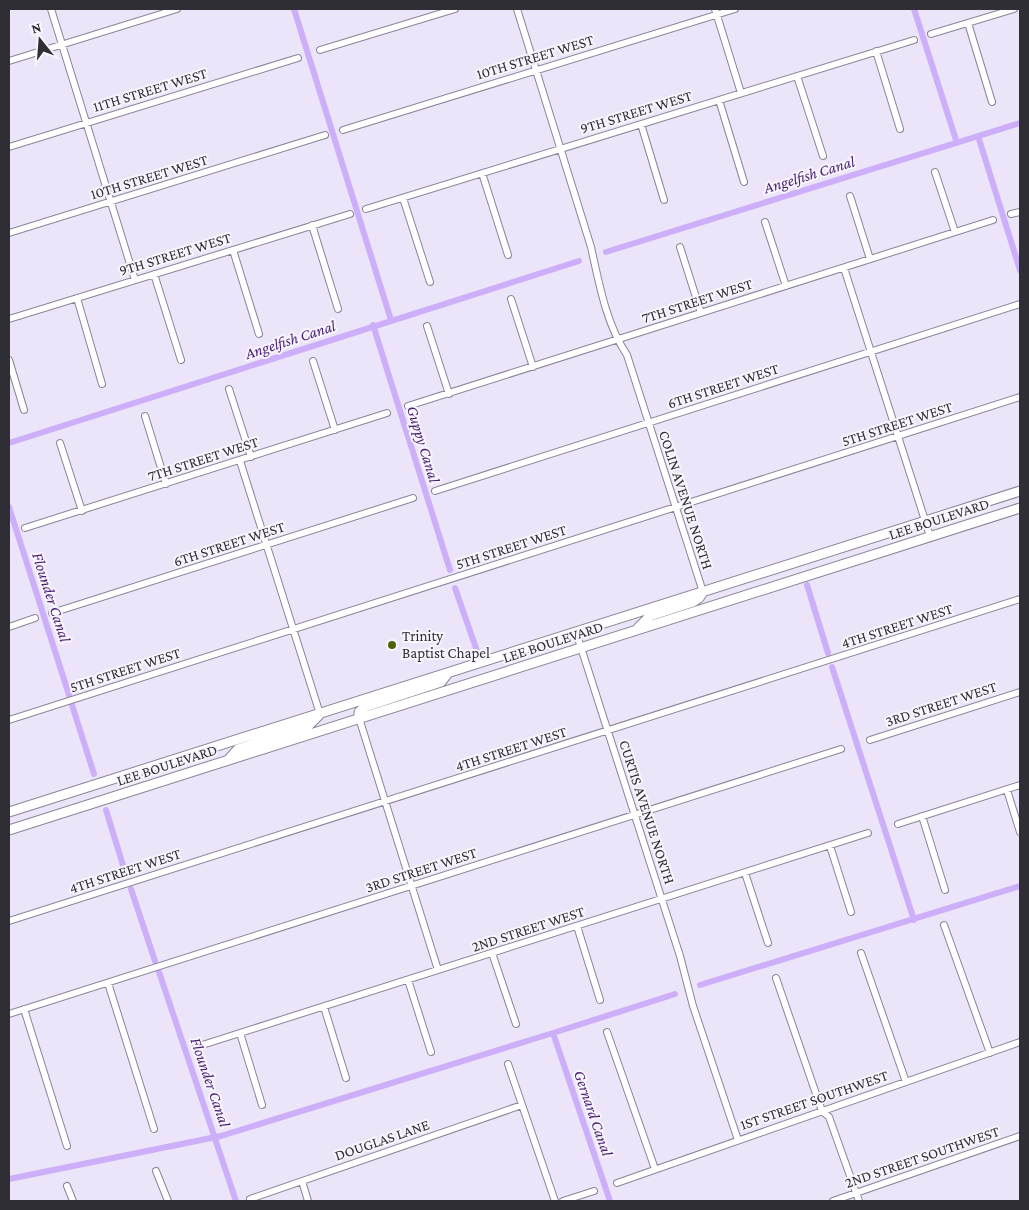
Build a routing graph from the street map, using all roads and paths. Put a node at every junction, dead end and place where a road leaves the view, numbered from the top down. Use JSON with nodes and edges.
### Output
{"nodes":[{"id":1,"x":51,"y":9,"type":"edge"},
{"id":2,"x":177,"y":9,"type":"edge"},
{"id":3,"x":455,"y":9,"type":"edge"},
{"id":4,"x":517,"y":9,"type":"edge"},
{"id":5,"x":735,"y":9,"type":"edge"},
{"id":6,"x":1014,"y":9,"type":"edge"},
{"id":7,"x":716,"y":12,"type":"edge"},
{"id":8,"x":968,"y":23,"type":"junction"},
{"id":9,"x":931,"y":34,"type":"dead end"},
{"id":10,"x":914,"y":40,"type":"dead end"},
{"id":11,"x":62,"y":44,"type":"junction"},
{"id":12,"x":320,"y":50,"type":"dead end"},
{"id":13,"x":876,"y":51,"type":"junction"},
{"id":14,"x":298,"y":58,"type":"dead end"},
{"id":15,"x":9,"y":61,"type":"edge"},
{"id":16,"x":536,"y":70,"type":"junction"},
{"id":17,"x":797,"y":76,"type":"junction"},
{"id":18,"x":741,"y":93,"type":"junction"},
{"id":19,"x":719,"y":100,"type":"junction"},
{"id":20,"x":992,"y":102,"type":"dead end"},
{"id":21,"x":86,"y":123,"type":"junction"},
{"id":22,"x":641,"y":124,"type":"junction"},
{"id":23,"x":900,"y":129,"type":"dead end"},
{"id":24,"x":343,"y":130,"type":"dead end"},
{"id":25,"x":325,"y":136,"type":"dead end"},
{"id":26,"x":9,"y":147,"type":"edge"},
{"id":27,"x":560,"y":149,"type":"junction"},
{"id":28,"x":823,"y":156,"type":"dead end"},
{"id":29,"x":935,"y":172,"type":"dead end"},
{"id":30,"x":482,"y":173,"type":"junction"},
{"id":31,"x":744,"y":182,"type":"dead end"},
{"id":32,"x":850,"y":196,"type":"dead end"},
{"id":33,"x":403,"y":198,"type":"junction"},
{"id":34,"x":664,"y":200,"type":"dead end"},
{"id":35,"x":111,"y":202,"type":"junction"},
{"id":36,"x":366,"y":209,"type":"dead end"},
{"id":37,"x":1020,"y":212,"type":"edge"},
{"id":38,"x":350,"y":214,"type":"dead end"},
{"id":39,"x":1012,"y":214,"type":"dead end"},
{"id":40,"x":993,"y":220,"type":"dead end"},
{"id":41,"x":766,"y":222,"type":"dead end"},
{"id":42,"x":312,"y":226,"type":"junction"},
{"id":43,"x":955,"y":232,"type":"junction"},
{"id":44,"x":9,"y":233,"type":"edge"},
{"id":45,"x":680,"y":246,"type":"dead end"},
{"id":46,"x":233,"y":250,"type":"junction"},
{"id":47,"x":508,"y":255,"type":"dead end"},
{"id":48,"x":870,"y":260,"type":"junction"},
{"id":49,"x":844,"y":268,"type":"junction"},
{"id":50,"x":154,"y":274,"type":"junction"},
{"id":51,"x":135,"y":280,"type":"junction"},
{"id":52,"x":430,"y":282,"type":"dead end"},
{"id":53,"x":786,"y":286,"type":"junction"},
{"id":54,"x":76,"y":298,"type":"junction"},
{"id":55,"x":511,"y":299,"type":"dead end"},
{"id":56,"x":1020,"y":304,"type":"edge"},
{"id":57,"x":338,"y":309,"type":"dead end"},
{"id":58,"x":702,"y":313,"type":"junction"},
{"id":59,"x":9,"y":319,"type":"edge"},
{"id":60,"x":427,"y":326,"type":"dead end"},
{"id":61,"x":260,"y":334,"type":"dead end"},
{"id":62,"x":617,"y":340,"type":"junction"},
{"id":63,"x":871,"y":352,"type":"junction"},
{"id":64,"x":9,"y":360,"type":"edge"},
{"id":65,"x":181,"y":360,"type":"dead end"},
{"id":66,"x":313,"y":361,"type":"dead end"},
{"id":67,"x":533,"y":367,"type":"junction"},
{"id":68,"x":102,"y":384,"type":"dead end"},
{"id":69,"x":229,"y":389,"type":"dead end"},
{"id":70,"x":449,"y":394,"type":"junction"},
{"id":71,"x":1020,"y":397,"type":"edge"},
{"id":72,"x":408,"y":406,"type":"dead end"},
{"id":73,"x":24,"y":410,"type":"dead end"},
{"id":74,"x":387,"y":413,"type":"dead end"},
{"id":75,"x":144,"y":416,"type":"dead end"},
{"id":76,"x":649,"y":423,"type":"junction"},
{"id":77,"x":335,"y":430,"type":"junction"},
{"id":78,"x":898,"y":436,"type":"junction"},
{"id":79,"x":60,"y":443,"type":"dead end"},
{"id":80,"x":251,"y":457,"type":"junction"},
{"id":81,"x":240,"y":460,"type":"junction"},
{"id":82,"x":166,"y":484,"type":"junction"},
{"id":83,"x":434,"y":491,"type":"dead end"},
{"id":84,"x":1020,"y":491,"type":"edge"},
{"id":85,"x":413,"y":498,"type":"dead end"},
{"id":86,"x":676,"y":507,"type":"junction"},
{"id":87,"x":1020,"y":508,"type":"edge"},
{"id":88,"x":82,"y":511,"type":"junction"},
{"id":89,"x":925,"y":521,"type":"junction"},
{"id":90,"x":25,"y":528,"type":"dead end"},
{"id":91,"x":930,"y":536,"type":"junction"},
{"id":92,"x":267,"y":545,"type":"junction"},
{"id":93,"x":702,"y":592,"type":"junction"},
{"id":94,"x":1020,"y":599,"type":"edge"},
{"id":95,"x":52,"y":613,"type":"dead end"},
{"id":96,"x":35,"y":618,"type":"dead end"},
{"id":97,"x":9,"y":626,"type":"edge"},
{"id":98,"x":294,"y":629,"type":"junction"},
{"id":99,"x":636,"y":630,"type":"junction"},
{"id":100,"x":576,"y":632,"type":"junction"},
{"id":101,"x":581,"y":648,"type":"junction"},
{"id":102,"x":449,"y":673,"type":"junction"},
{"id":103,"x":1020,"y":692,"type":"edge"},
{"id":104,"x":320,"y":714,"type":"junction"},
{"id":105,"x":359,"y":718,"type":"junction"},
{"id":106,"x":9,"y":720,"type":"edge"},
{"id":107,"x":608,"y":731,"type":"junction"},
{"id":108,"x":870,"y":740,"type":"dead end"},
{"id":109,"x":841,"y":749,"type":"dead end"},
{"id":110,"x":228,"y":760,"type":"junction"},
{"id":111,"x":1020,"y":785,"type":"edge"},
{"id":112,"x":1007,"y":790,"type":"junction"},
{"id":113,"x":385,"y":802,"type":"junction"},
{"id":114,"x":9,"y":812,"type":"edge"},
{"id":115,"x":634,"y":815,"type":"junction"},
{"id":116,"x":922,"y":816,"type":"junction"},
{"id":117,"x":898,"y":824,"type":"dead end"},
{"id":118,"x":9,"y":830,"type":"edge"},
{"id":119,"x":1020,"y":832,"type":"edge"},
{"id":120,"x":868,"y":833,"type":"dead end"},
{"id":121,"x":830,"y":846,"type":"junction"},
{"id":122,"x":745,"y":873,"type":"junction"},
{"id":123,"x":412,"y":886,"type":"junction"},
{"id":124,"x":945,"y":890,"type":"dead end"},
{"id":125,"x":661,"y":900,"type":"junction"},
{"id":126,"x":852,"y":912,"type":"dead end"},
{"id":127,"x":9,"y":921,"type":"edge"},
{"id":128,"x":944,"y":925,"type":"dead end"},
{"id":129,"x":577,"y":926,"type":"junction"},
{"id":130,"x":768,"y":943,"type":"dead end"},
{"id":131,"x":492,"y":953,"type":"junction"},
{"id":132,"x":861,"y":953,"type":"dead end"},
{"id":133,"x":438,"y":970,"type":"junction"},
{"id":134,"x":776,"y":978,"type":"dead end"},
{"id":135,"x":408,"y":980,"type":"junction"},
{"id":136,"x":108,"y":983,"type":"junction"},
{"id":137,"x":600,"y":1000,"type":"dead end"},
{"id":138,"x":324,"y":1007,"type":"junction"},
{"id":139,"x":24,"y":1009,"type":"junction"},
{"id":140,"x":9,"y":1014,"type":"edge"},
{"id":141,"x":516,"y":1024,"type":"dead end"},
{"id":142,"x":607,"y":1032,"type":"dead end"},
{"id":143,"x":240,"y":1034,"type":"junction"},
{"id":144,"x":1020,"y":1042,"type":"edge"},
{"id":145,"x":196,"y":1048,"type":"dead end"},
{"id":146,"x":431,"y":1052,"type":"dead end"},
{"id":147,"x":990,"y":1053,"type":"junction"},
{"id":148,"x":508,"y":1064,"type":"dead end"},
{"id":149,"x":346,"y":1078,"type":"dead end"},
{"id":150,"x":906,"y":1082,"type":"junction"},
{"id":151,"x":262,"y":1105,"type":"dead end"},
{"id":152,"x":522,"y":1105,"type":"junction"},
{"id":153,"x":822,"y":1111,"type":"junction"},
{"id":154,"x":154,"y":1128,"type":"dead end"},
{"id":155,"x":1020,"y":1136,"type":"edge"},
{"id":156,"x":738,"y":1140,"type":"junction"},
{"id":157,"x":67,"y":1146,"type":"dead end"},
{"id":158,"x":655,"y":1169,"type":"junction"},
{"id":159,"x":156,"y":1171,"type":"dead end"},
{"id":160,"x":302,"y":1182,"type":"junction"},
{"id":161,"x":617,"y":1183,"type":"dead end"},
{"id":162,"x":67,"y":1186,"type":"dead end"},
{"id":163,"x":594,"y":1190,"type":"dead end"},
{"id":164,"x":856,"y":1193,"type":"junction"},
{"id":165,"x":250,"y":1199,"type":"dead end"},
{"id":166,"x":73,"y":1201,"type":"edge"},
{"id":167,"x":168,"y":1201,"type":"edge"},
{"id":168,"x":308,"y":1201,"type":"edge"},
{"id":169,"x":555,"y":1201,"type":"edge"},
{"id":170,"x":563,"y":1201,"type":"edge"},
{"id":171,"x":833,"y":1201,"type":"edge"},
{"id":172,"x":859,"y":1201,"type":"edge"}],
"edges":[{"from":1,"to":11,"type":"street"},
{"from":2,"to":11,"type":"street"},
{"from":3,"to":12,"type":"street"},
{"from":4,"to":16,"type":"street","name":"COLIN AVENUE NORTH"},
{"from":5,"to":7,"type":"street","name":"10TH STREET WEST"},
{"from":6,"to":8,"type":"street"},
{"from":7,"to":16,"type":"street","name":"10TH STREET WEST"},
{"from":7,"to":18,"type":"street"},
{"from":8,"to":9,"type":"street"},
{"from":8,"to":20,"type":"street"},
{"from":10,"to":13,"type":"street","name":"9TH STREET WEST"},
{"from":11,"to":15,"type":"street"},
{"from":11,"to":21,"type":"street"},
{"from":13,"to":17,"type":"street","name":"9TH STREET WEST"},
{"from":13,"to":23,"type":"street"},
{"from":14,"to":21,"type":"street","name":"11TH STREET WEST"},
{"from":16,"to":24,"type":"street","name":"10TH STREET WEST"},
{"from":16,"to":27,"type":"street","name":"COLIN AVENUE NORTH"},
{"from":17,"to":18,"type":"street","name":"9TH STREET WEST"},
{"from":17,"to":28,"type":"street"},
{"from":18,"to":19,"type":"street","name":"9TH STREET WEST"},
{"from":19,"to":22,"type":"street","name":"9TH STREET WEST"},
{"from":19,"to":31,"type":"street"},
{"from":21,"to":26,"type":"street","name":"11TH STREET WEST"},
{"from":21,"to":35,"type":"street"},
{"from":22,"to":27,"type":"street","name":"9TH STREET WEST"},
{"from":22,"to":34,"type":"street"},
{"from":25,"to":35,"type":"street","name":"10TH STREET WEST"},
{"from":27,"to":30,"type":"street","name":"9TH STREET WEST"},
{"from":27,"to":62,"type":"street","name":"COLIN AVENUE NORTH"},
{"from":29,"to":43,"type":"street"},
{"from":30,"to":33,"type":"street","name":"9TH STREET WEST"},
{"from":30,"to":47,"type":"street"},
{"from":32,"to":48,"type":"street"},
{"from":33,"to":36,"type":"street","name":"9TH STREET WEST"},
{"from":33,"to":52,"type":"street"},
{"from":35,"to":44,"type":"street","name":"10TH STREET WEST"},
{"from":35,"to":51,"type":"street"},
{"from":37,"to":39,"type":"street"},
{"from":38,"to":42,"type":"street","name":"9TH STREET WEST"},
{"from":40,"to":43,"type":"street","name":"7TH STREET WEST"},
{"from":41,"to":53,"type":"street"},
{"from":42,"to":46,"type":"street","name":"9TH STREET WEST"},
{"from":42,"to":57,"type":"street"},
{"from":43,"to":48,"type":"street","name":"7TH STREET WEST"},
{"from":45,"to":58,"type":"street"},
{"from":46,"to":50,"type":"street","name":"9TH STREET WEST"},
{"from":46,"to":61,"type":"street"},
{"from":48,"to":49,"type":"street","name":"7TH STREET WEST"},
{"from":49,"to":53,"type":"street","name":"7TH STREET WEST"},
{"from":49,"to":63,"type":"street"},
{"from":50,"to":51,"type":"street","name":"9TH STREET WEST"},
{"from":50,"to":65,"type":"street"},
{"from":51,"to":54,"type":"street","name":"9TH STREET WEST"},
{"from":53,"to":58,"type":"street","name":"7TH STREET WEST"},
{"from":54,"to":59,"type":"street","name":"9TH STREET WEST"},
{"from":54,"to":68,"type":"street"},
{"from":55,"to":67,"type":"street"},
{"from":56,"to":63,"type":"street","name":"6TH STREET WEST"},
{"from":58,"to":62,"type":"street","name":"7TH STREET WEST"},
{"from":60,"to":70,"type":"street"},
{"from":62,"to":67,"type":"street","name":"7TH STREET WEST"},
{"from":62,"to":76,"type":"street","name":"COLIN AVENUE NORTH"},
{"from":63,"to":76,"type":"street","name":"6TH STREET WEST"},
{"from":63,"to":78,"type":"street"},
{"from":64,"to":73,"type":"street"},
{"from":66,"to":77,"type":"street"},
{"from":67,"to":70,"type":"street","name":"7TH STREET WEST"},
{"from":69,"to":80,"type":"street"},
{"from":70,"to":72,"type":"street","name":"7TH STREET WEST"},
{"from":71,"to":78,"type":"street","name":"5TH STREET WEST"},
{"from":74,"to":77,"type":"street","name":"7TH STREET WEST"},
{"from":75,"to":82,"type":"street"},
{"from":76,"to":83,"type":"street","name":"6TH STREET WEST"},
{"from":76,"to":86,"type":"street","name":"COLIN AVENUE NORTH"},
{"from":77,"to":80,"type":"street","name":"7TH STREET WEST"},
{"from":78,"to":86,"type":"street","name":"5TH STREET WEST"},
{"from":78,"to":89,"type":"street"},
{"from":79,"to":88,"type":"street"},
{"from":80,"to":81,"type":"street","name":"7TH STREET WEST"},
{"from":81,"to":82,"type":"street","name":"7TH STREET WEST"},
{"from":81,"to":92,"type":"street"},
{"from":82,"to":88,"type":"street","name":"7TH STREET WEST"},
{"from":84,"to":89,"type":"main road","name":"LEE BOULEVARD"},
{"from":85,"to":92,"type":"street","name":"6TH STREET WEST"},
{"from":86,"to":93,"type":"street","name":"COLIN AVENUE NORTH"},
{"from":86,"to":98,"type":"street","name":"5TH STREET WEST"},
{"from":87,"to":91,"type":"main road","name":"LEE BOULEVARD"},
{"from":88,"to":90,"type":"street","name":"7TH STREET WEST"},
{"from":89,"to":91,"type":"street"},
{"from":89,"to":93,"type":"main road","name":"LEE BOULEVARD"},
{"from":91,"to":99,"type":"main road","name":"LEE BOULEVARD"},
{"from":92,"to":95,"type":"street","name":"6TH STREET WEST"},
{"from":92,"to":98,"type":"street"},
{"from":93,"to":99,"type":"main road"},
{"from":93,"to":100,"type":"main road","name":"LEE BOULEVARD"},
{"from":94,"to":107,"type":"street","name":"4TH STREET WEST"},
{"from":96,"to":97,"type":"street"},
{"from":98,"to":104,"type":"street"},
{"from":98,"to":106,"type":"street","name":"5TH STREET WEST"},
{"from":99,"to":101,"type":"main road","name":"LEE BOULEVARD"},
{"from":100,"to":101,"type":"street","name":"CURTIS AVENUE NORTH"},
{"from":100,"to":102,"type":"main road","name":"LEE BOULEVARD"},
{"from":101,"to":105,"type":"main road","name":"LEE BOULEVARD"},
{"from":101,"to":107,"type":"street","name":"CURTIS AVENUE NORTH"},
{"from":102,"to":104,"type":"main road","name":"LEE BOULEVARD"},
{"from":102,"to":105,"type":"main road"},
{"from":103,"to":108,"type":"street","name":"3RD STREET WEST"},
{"from":104,"to":110,"type":"main road"},
{"from":104,"to":114,"type":"main road","name":"LEE BOULEVARD"},
{"from":105,"to":110,"type":"main road","name":"LEE BOULEVARD"},
{"from":105,"to":113,"type":"street"},
{"from":107,"to":113,"type":"street","name":"4TH STREET WEST"},
{"from":107,"to":115,"type":"street","name":"CURTIS AVENUE NORTH"},
{"from":109,"to":115,"type":"street","name":"3RD STREET WEST"},
{"from":110,"to":118,"type":"main road","name":"LEE BOULEVARD"},
{"from":111,"to":112,"type":"street"},
{"from":112,"to":116,"type":"street"},
{"from":112,"to":119,"type":"street"},
{"from":113,"to":123,"type":"street"},
{"from":113,"to":127,"type":"street","name":"4TH STREET WEST"},
{"from":115,"to":123,"type":"street","name":"3RD STREET WEST"},
{"from":115,"to":125,"type":"street","name":"CURTIS AVENUE NORTH"},
{"from":116,"to":117,"type":"street"},
{"from":116,"to":124,"type":"street"},
{"from":120,"to":121,"type":"street","name":"2ND STREET WEST"},
{"from":121,"to":122,"type":"street","name":"2ND STREET WEST"},
{"from":121,"to":126,"type":"street"},
{"from":122,"to":125,"type":"street","name":"2ND STREET WEST"},
{"from":122,"to":130,"type":"street"},
{"from":123,"to":133,"type":"street"},
{"from":123,"to":136,"type":"street","name":"3RD STREET WEST"},
{"from":125,"to":129,"type":"street","name":"2ND STREET WEST"},
{"from":125,"to":156,"type":"street","name":"CURTIS AVENUE NORTH"},
{"from":128,"to":147,"type":"street"},
{"from":129,"to":131,"type":"street","name":"2ND STREET WEST"},
{"from":129,"to":137,"type":"street"},
{"from":131,"to":133,"type":"street","name":"2ND STREET WEST"},
{"from":131,"to":141,"type":"street"},
{"from":132,"to":150,"type":"street"},
{"from":133,"to":135,"type":"street","name":"2ND STREET WEST"},
{"from":134,"to":153,"type":"street"},
{"from":135,"to":138,"type":"street","name":"2ND STREET WEST"},
{"from":135,"to":146,"type":"street"},
{"from":136,"to":139,"type":"street","name":"3RD STREET WEST"},
{"from":136,"to":154,"type":"street"},
{"from":138,"to":143,"type":"street","name":"2ND STREET WEST"},
{"from":138,"to":149,"type":"street"},
{"from":139,"to":140,"type":"street","name":"3RD STREET WEST"},
{"from":139,"to":157,"type":"street"},
{"from":142,"to":158,"type":"street"},
{"from":143,"to":145,"type":"street","name":"2ND STREET WEST"},
{"from":143,"to":151,"type":"street"},
{"from":144,"to":147,"type":"street","name":"1ST STREET SOUTHWEST"},
{"from":147,"to":150,"type":"street","name":"1ST STREET SOUTHWEST"},
{"from":148,"to":152,"type":"street"},
{"from":150,"to":153,"type":"street","name":"1ST STREET SOUTHWEST"},
{"from":152,"to":160,"type":"street","name":"DOUGLAS LANE"},
{"from":152,"to":169,"type":"street"},
{"from":153,"to":156,"type":"street","name":"1ST STREET SOUTHWEST"},
{"from":153,"to":164,"type":"street"},
{"from":155,"to":164,"type":"street","name":"2ND STREET SOUTHWEST"},
{"from":156,"to":158,"type":"street","name":"1ST STREET SOUTHWEST"},
{"from":158,"to":161,"type":"street","name":"1ST STREET SOUTHWEST"},
{"from":159,"to":167,"type":"street"},
{"from":160,"to":165,"type":"street","name":"DOUGLAS LANE"},
{"from":160,"to":168,"type":"street"},
{"from":162,"to":166,"type":"street"},
{"from":163,"to":170,"type":"street"},
{"from":164,"to":171,"type":"street","name":"2ND STREET SOUTHWEST"},
{"from":164,"to":172,"type":"street"}]}
